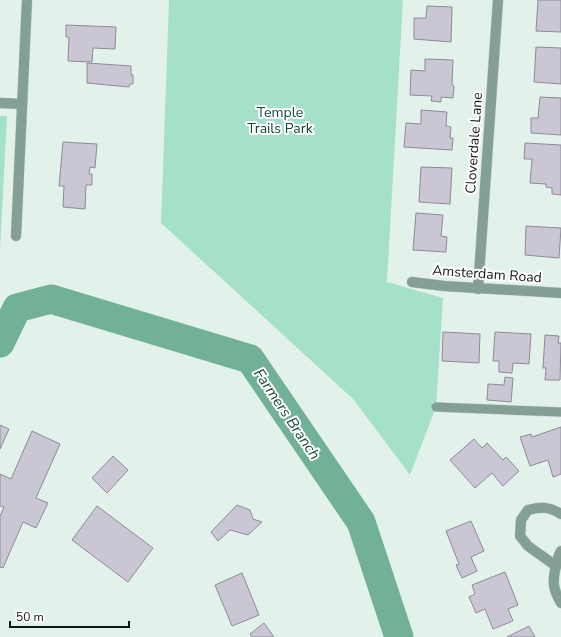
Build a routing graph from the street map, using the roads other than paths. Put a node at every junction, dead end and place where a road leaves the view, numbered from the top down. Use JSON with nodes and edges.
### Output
{"nodes":[{"id":1,"x":27,"y":0,"type":"edge"},
{"id":2,"x":498,"y":0,"type":"edge"},
{"id":3,"x":0,"y":103,"type":"edge"},
{"id":4,"x":22,"y":104,"type":"junction"},
{"id":5,"x":16,"y":236,"type":"dead end"},
{"id":6,"x":412,"y":282,"type":"dead end"},
{"id":7,"x":478,"y":289,"type":"junction"},
{"id":8,"x":561,"y":293,"type":"edge"},
{"id":9,"x":436,"y":407,"type":"dead end"},
{"id":10,"x":561,"y":412,"type":"edge"},
{"id":11,"x":561,"y":514,"type":"edge"},
{"id":12,"x":561,"y":551,"type":"edge"},
{"id":13,"x":556,"y":566,"type":"junction"},
{"id":14,"x":561,"y":604,"type":"edge"}],
"edges":[{"from":1,"to":4,"type":"street"},
{"from":2,"to":7,"type":"street","name":"Cloverdale Lane"},
{"from":3,"to":4,"type":"street"},
{"from":4,"to":5,"type":"street"},
{"from":6,"to":7,"type":"street","name":"Amsterdam Road"},
{"from":7,"to":8,"type":"street","name":"Amsterdam Road"},
{"from":9,"to":10,"type":"lane"},
{"from":11,"to":13,"type":"street"},
{"from":12,"to":13,"type":"street"},
{"from":13,"to":14,"type":"street"}]}
